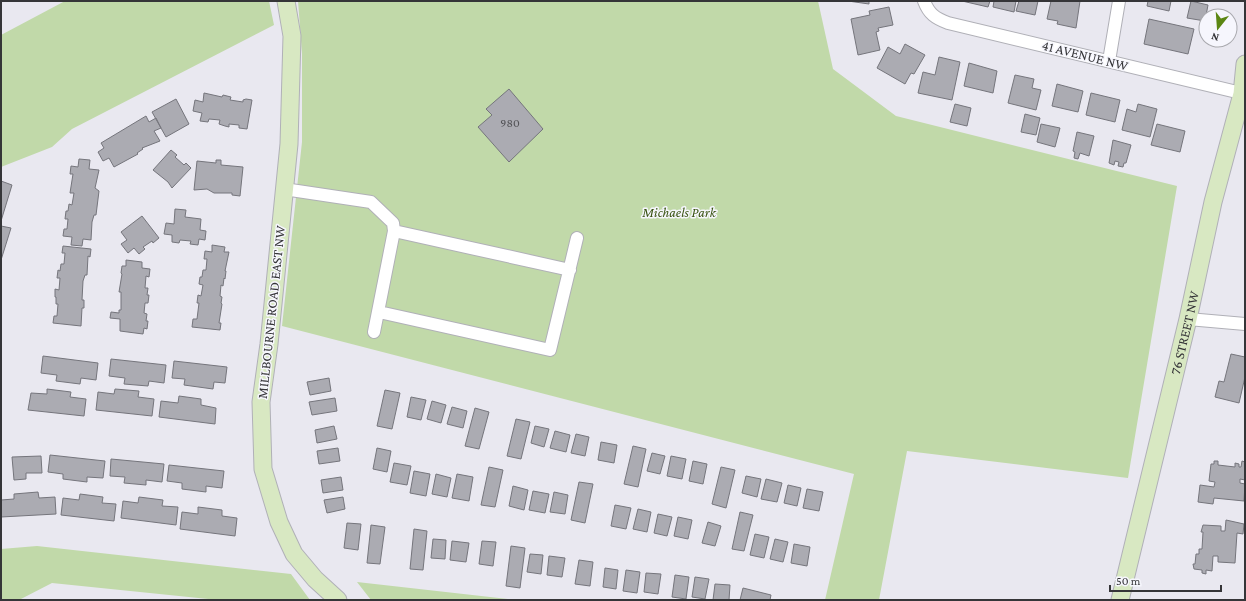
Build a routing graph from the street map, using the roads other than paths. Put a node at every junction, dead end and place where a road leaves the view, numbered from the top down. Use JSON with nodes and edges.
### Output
{"nodes":[{"id":1,"x":286,"y":1,"type":"edge"},
{"id":2,"x":1119,"y":1,"type":"edge"},
{"id":3,"x":926,"y":6,"type":"edge"},
{"id":4,"x":1109,"y":61,"type":"junction"},
{"id":5,"x":1245,"y":64,"type":"edge"},
{"id":6,"x":1243,"y":94,"type":"edge"},
{"id":7,"x":284,"y":189,"type":"junction"},
{"id":8,"x":394,"y":231,"type":"junction"},
{"id":9,"x":577,"y":238,"type":"dead end"},
{"id":10,"x":570,"y":270,"type":"junction"},
{"id":11,"x":379,"y":312,"type":"junction"},
{"id":12,"x":1188,"y":319,"type":"junction"},
{"id":13,"x":1245,"y":324,"type":"edge"},
{"id":14,"x":374,"y":332,"type":"dead end"},
{"id":15,"x":338,"y":600,"type":"edge"},
{"id":16,"x":1120,"y":600,"type":"edge"}],
"edges":[{"from":1,"to":7,"type":"street","name":"MILLBOURNE ROAD EAST NW"},
{"from":2,"to":4,"type":"street"},
{"from":3,"to":4,"type":"street","name":"41 AVENUE NW"},
{"from":4,"to":6,"type":"street","name":"41 AVENUE NW"},
{"from":5,"to":6,"type":"street","name":"76 STREET NW"},
{"from":6,"to":12,"type":"street","name":"76 STREET NW"},
{"from":7,"to":8,"type":"street"},
{"from":7,"to":15,"type":"street","name":"MILLBOURNE ROAD EAST NW"},
{"from":8,"to":10,"type":"street"},
{"from":8,"to":11,"type":"street"},
{"from":9,"to":10,"type":"street"},
{"from":10,"to":11,"type":"street"},
{"from":11,"to":14,"type":"street"},
{"from":12,"to":13,"type":"street"},
{"from":12,"to":16,"type":"street","name":"76 STREET NW"}]}
